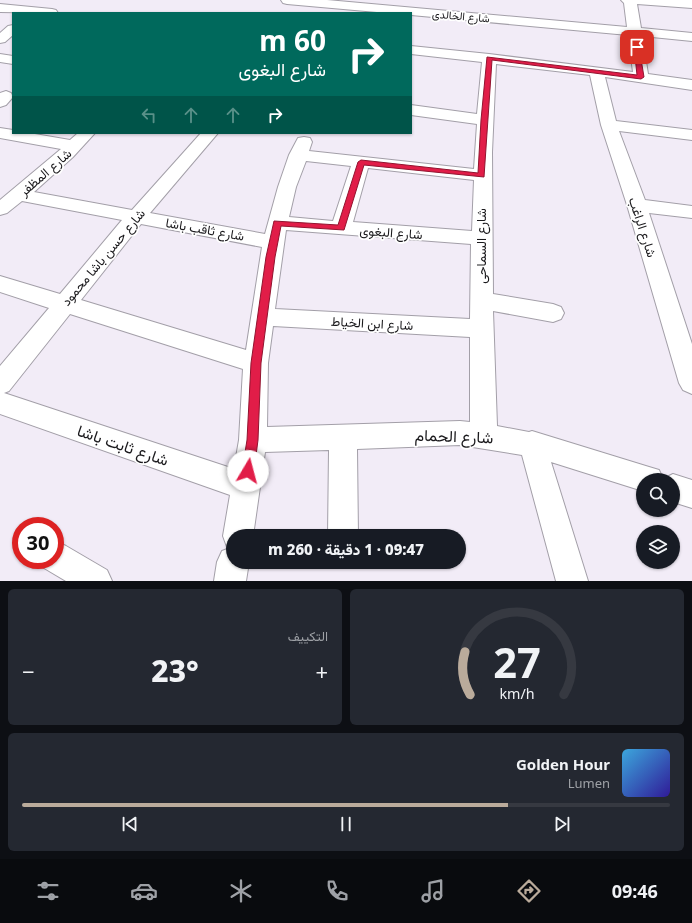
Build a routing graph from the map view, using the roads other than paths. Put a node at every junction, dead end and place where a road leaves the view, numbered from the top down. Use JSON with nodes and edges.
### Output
{"nodes":[{"id":1,"x":48,"y":0,"type":"edge"},
{"id":2,"x":294,"y":0,"type":"edge"},
{"id":3,"x":626,"y":0,"type":"edge"},
{"id":4,"x":630,"y":0,"type":"edge"},
{"id":5,"x":692,"y":4,"type":"edge"},
{"id":6,"x":0,"y":8,"type":"edge"},
{"id":7,"x":34,"y":12,"type":"edge"},
{"id":8,"x":291,"y":12,"type":"edge"},
{"id":9,"x":12,"y":29,"type":"edge"},
{"id":10,"x":635,"y":32,"type":"junction"},
{"id":11,"x":692,"y":38,"type":"edge"},
{"id":12,"x":0,"y":39,"type":"edge"},
{"id":13,"x":412,"y":50,"type":"edge"},
{"id":14,"x":0,"y":58,"type":"edge"},
{"id":15,"x":489,"y":58,"type":"junction"},
{"id":16,"x":12,"y":60,"type":"edge"},
{"id":17,"x":596,"y":71,"type":"junction"},
{"id":18,"x":641,"y":77,"type":"junction"},
{"id":19,"x":692,"y":85,"type":"edge"},
{"id":20,"x":412,"y":110,"type":"edge"},
{"id":21,"x":484,"y":120,"type":"junction"},
{"id":22,"x":609,"y":125,"type":"junction"},
{"id":23,"x":0,"y":133,"type":"edge"},
{"id":24,"x":86,"y":134,"type":"edge"},
{"id":25,"x":209,"y":134,"type":"edge"},
{"id":26,"x":692,"y":135,"type":"edge"},
{"id":27,"x":74,"y":146,"type":"junction"},
{"id":28,"x":361,"y":162,"type":"junction"},
{"id":29,"x":482,"y":176,"type":"junction"},
{"id":30,"x":19,"y":195,"type":"junction"},
{"id":31,"x":637,"y":205,"type":"junction"},
{"id":32,"x":0,"y":209,"type":"edge"},
{"id":33,"x":692,"y":212,"type":"edge"},
{"id":34,"x":136,"y":217,"type":"junction"},
{"id":35,"x":341,"y":228,"type":"junction"},
{"id":36,"x":275,"y":232,"type":"junction"},
{"id":37,"x":481,"y":238,"type":"junction"},
{"id":38,"x":0,"y":284,"type":"edge"},
{"id":39,"x":481,"y":300,"type":"junction"},
{"id":40,"x":65,"y":303,"type":"junction"},
{"id":41,"x":553,"y":313,"type":"dead end"},
{"id":42,"x":262,"y":317,"type":"junction"},
{"id":43,"x":481,"y":329,"type":"junction"},
{"id":44,"x":685,"y":342,"type":"edge"},
{"id":45,"x":256,"y":363,"type":"junction"},
{"id":46,"x":692,"y":383,"type":"edge"},
{"id":47,"x":0,"y":384,"type":"edge"},
{"id":48,"x":0,"y":403,"type":"edge"},
{"id":49,"x":484,"y":434,"type":"junction"},
{"id":50,"x":343,"y":437,"type":"junction"},
{"id":51,"x":253,"y":440,"type":"junction"},
{"id":52,"x":532,"y":443,"type":"junction"},
{"id":53,"x":636,"y":476,"type":"edge"},
{"id":54,"x":246,"y":487,"type":"junction"},
{"id":55,"x":680,"y":490,"type":"edge"},
{"id":56,"x":692,"y":494,"type":"edge"},
{"id":57,"x":239,"y":529,"type":"edge"},
{"id":58,"x":343,"y":529,"type":"edge"},
{"id":59,"x":64,"y":562,"type":"edge"},
{"id":60,"x":232,"y":569,"type":"edge"},
{"id":61,"x":96,"y":581,"type":"edge"},
{"id":62,"x":230,"y":581,"type":"edge"},
{"id":63,"x":572,"y":581,"type":"edge"}],
"edges":[{"from":1,"to":7,"type":"street"},
{"from":2,"to":8,"type":"street"},
{"from":2,"to":10,"type":"street","name":"شارع الخالدى"},
{"from":3,"to":4,"type":"street"},
{"from":4,"to":5,"type":"street"},
{"from":4,"to":10,"type":"street"},
{"from":6,"to":7,"type":"street"},
{"from":9,"to":12,"type":"street"},
{"from":10,"to":11,"type":"street","name":"شارع الخالدى"},
{"from":10,"to":18,"type":"street"},
{"from":13,"to":15,"type":"street"},
{"from":14,"to":16,"type":"street"},
{"from":15,"to":17,"type":"street"},
{"from":15,"to":21,"type":"street","name":"شارع السماحى"},
{"from":17,"to":18,"type":"street"},
{"from":17,"to":22,"type":"street","name":"شارع الراغب"},
{"from":18,"to":19,"type":"street"},
{"from":20,"to":21,"type":"street"},
{"from":21,"to":29,"type":"street","name":"شارع السماحى"},
{"from":22,"to":26,"type":"street"},
{"from":22,"to":31,"type":"street","name":"شارع الراغب"},
{"from":23,"to":27,"type":"street"},
{"from":24,"to":27,"type":"street","name":"شارع المظفر"},
{"from":25,"to":34,"type":"street","name":"شارع حسن باشا محمود"},
{"from":27,"to":30,"type":"street","name":"شارع المظفر"},
{"from":28,"to":29,"type":"street"},
{"from":28,"to":35,"type":"street"},
{"from":28,"to":36,"type":"street"},
{"from":29,"to":37,"type":"street","name":"شارع السماحى"},
{"from":30,"to":32,"type":"street","name":"شارع المظفر"},
{"from":30,"to":34,"type":"street","name":"شارع ثاقب باشا"},
{"from":31,"to":33,"type":"street"},
{"from":31,"to":44,"type":"street","name":"شارع الراغب"},
{"from":34,"to":36,"type":"street","name":"شارع ثاقب باشا"},
{"from":34,"to":40,"type":"street","name":"شارع حسن باشا محمود"},
{"from":35,"to":36,"type":"street","name":"شارع البغوى"},
{"from":35,"to":37,"type":"street","name":"شارع البغوى"},
{"from":36,"to":42,"type":"street"},
{"from":37,"to":39,"type":"street","name":"شارع السماحى"},
{"from":38,"to":40,"type":"street"},
{"from":39,"to":41,"type":"street"},
{"from":39,"to":43,"type":"street","name":"شارع السماحى"},
{"from":40,"to":45,"type":"street"},
{"from":40,"to":47,"type":"street","name":"شارع حسن باشا محمود"},
{"from":42,"to":43,"type":"street","name":"شارع ابن الخياط"},
{"from":42,"to":45,"type":"street"},
{"from":43,"to":49,"type":"street","name":"شارع السماحى"},
{"from":44,"to":46,"type":"street","name":"شارع الراغب"},
{"from":45,"to":51,"type":"street"},
{"from":48,"to":54,"type":"street","name":"شارع ثابت باشا"},
{"from":49,"to":50,"type":"street","name":"شارع الحمام"},
{"from":49,"to":52,"type":"street","name":"شارع الحمام"},
{"from":50,"to":51,"type":"street","name":"شارع الحمام"},
{"from":50,"to":58,"type":"street"},
{"from":51,"to":54,"type":"street"},
{"from":52,"to":53,"type":"street","name":"شارع الحمام"},
{"from":52,"to":63,"type":"street"},
{"from":54,"to":57,"type":"street"},
{"from":55,"to":56,"type":"street"},
{"from":59,"to":61,"type":"street"},
{"from":60,"to":62,"type":"street"}]}
